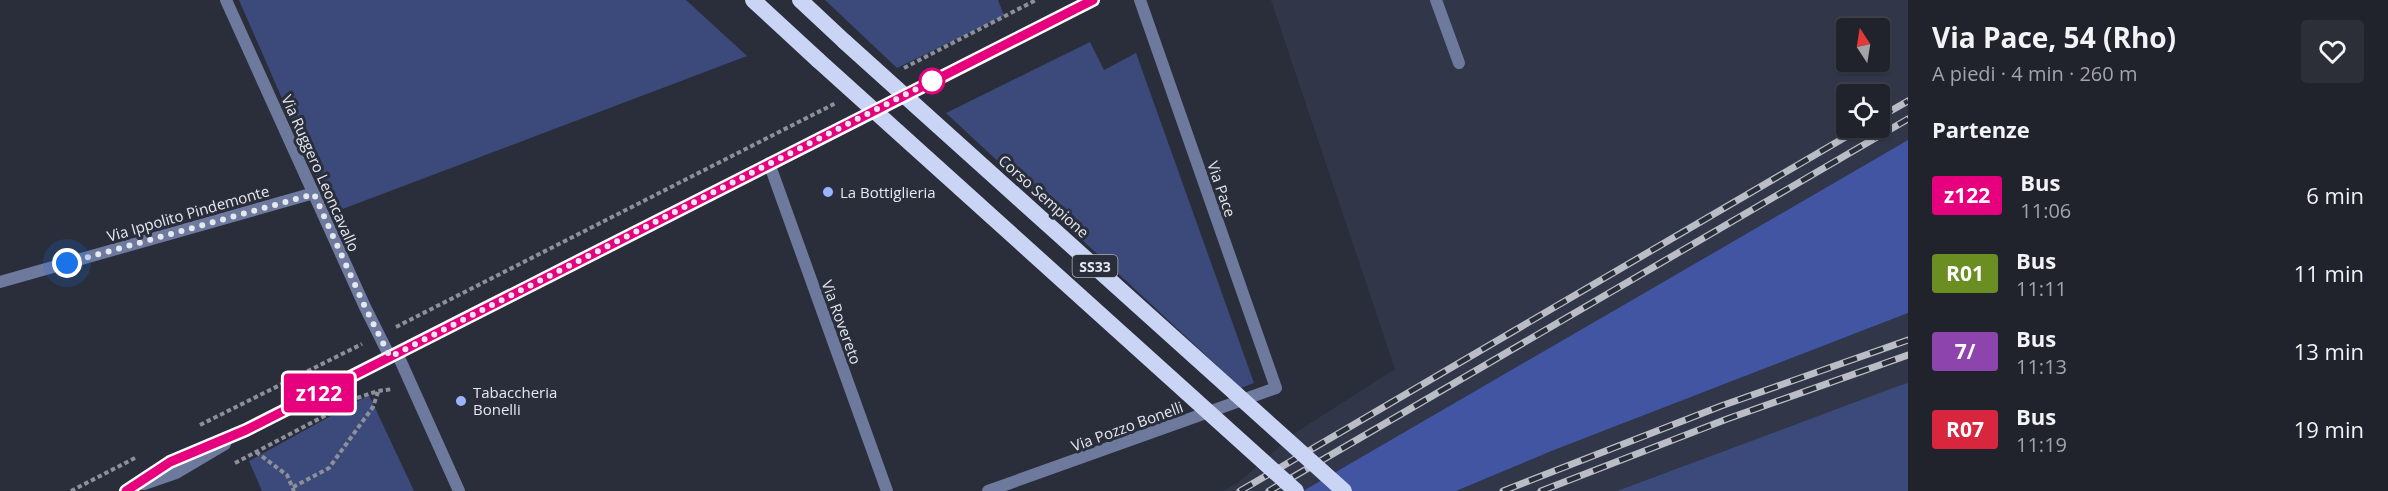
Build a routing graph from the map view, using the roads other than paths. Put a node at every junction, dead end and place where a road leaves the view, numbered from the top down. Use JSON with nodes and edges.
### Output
{"nodes":[{"id":1,"x":226,"y":0,"type":"edge"},
{"id":2,"x":753,"y":0,"type":"edge"},
{"id":3,"x":800,"y":0,"type":"edge"},
{"id":4,"x":1093,"y":0,"type":"edge"},
{"id":5,"x":1140,"y":0,"type":"edge"},
{"id":6,"x":1436,"y":0,"type":"edge"},
{"id":7,"x":1459,"y":63,"type":"dead end"},
{"id":8,"x":769,"y":163,"type":"junction"},
{"id":9,"x":314,"y":194,"type":"junction"},
{"id":10,"x":0,"y":282,"type":"edge"},
{"id":11,"x":394,"y":355,"type":"junction"},
{"id":12,"x":1276,"y":388,"type":"joint"},
{"id":13,"x":131,"y":488,"type":"edge"},
{"id":14,"x":459,"y":491,"type":"edge"},
{"id":15,"x":887,"y":491,"type":"edge"},
{"id":16,"x":988,"y":491,"type":"edge"},
{"id":17,"x":1296,"y":491,"type":"edge"},
{"id":18,"x":1344,"y":491,"type":"edge"}],
"edges":[{"from":1,"to":9,"type":"street","name":"Via Ruggero Leoncavallo"},
{"from":2,"to":17,"type":"highway","number":"SS33","bridge":true},
{"from":3,"to":18,"type":"highway","name":"Corso Sempione","number":"SS33","bridge":true},
{"from":4,"to":8,"type":"street"},
{"from":5,"to":12,"type":"street","name":"Via Pace"},
{"from":6,"to":7,"type":"street"},
{"from":8,"to":11,"type":"street"},
{"from":8,"to":15,"type":"street","name":"Via Rovereto"},
{"from":9,"to":10,"type":"street","name":"Via Ippolito Pindemonte"},
{"from":9,"to":11,"type":"street","name":"Via Ruggero Leoncavallo"},
{"from":11,"to":13,"type":"street"},
{"from":11,"to":14,"type":"street","name":"Via Ruggero Leoncavallo"},
{"from":12,"to":16,"type":"street","name":"Via Pozzo Bonelli"}]}
